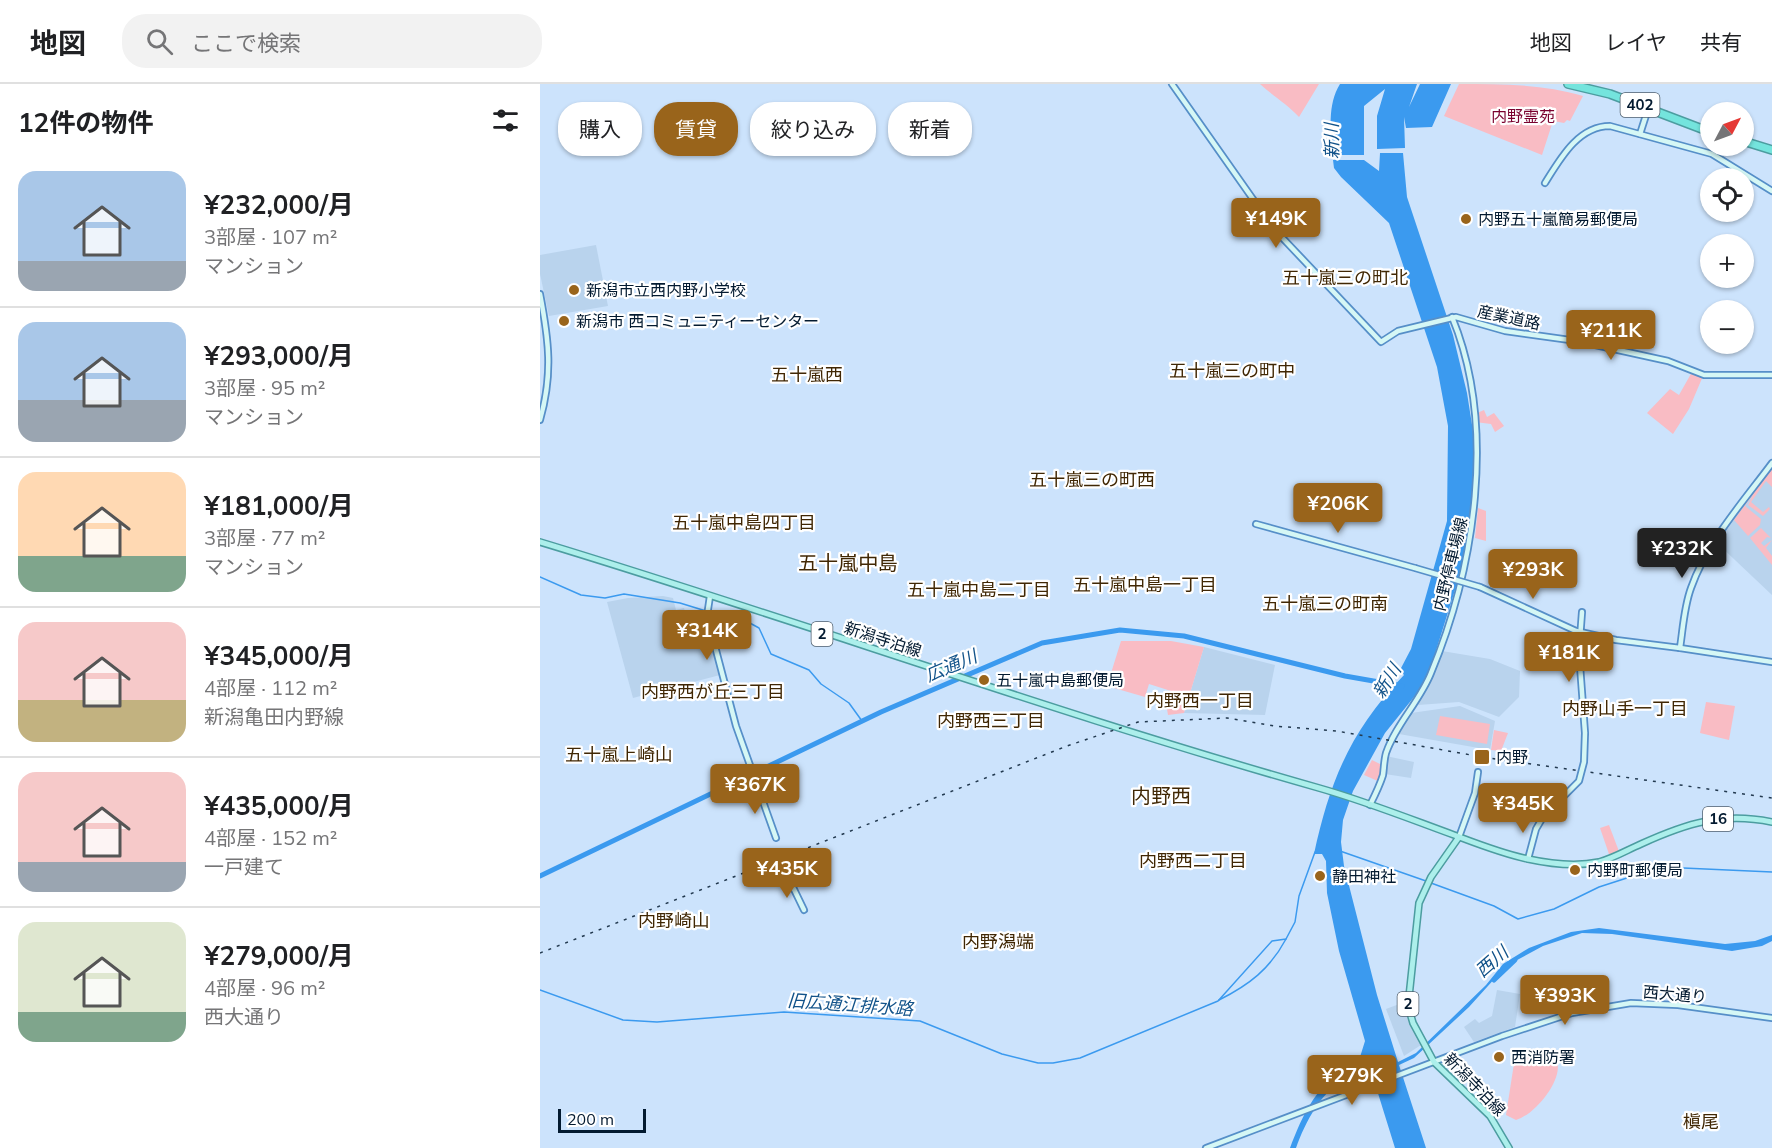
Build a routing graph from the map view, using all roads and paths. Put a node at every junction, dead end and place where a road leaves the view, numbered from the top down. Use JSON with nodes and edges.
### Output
{"nodes":[{"id":1,"x":1172,"y":84,"type":"edge"},
{"id":2,"x":1568,"y":84,"type":"edge"},
{"id":3,"x":1648,"y":109,"type":"junction"},
{"id":4,"x":1700,"y":128,"type":"edge"},
{"id":5,"x":1640,"y":134,"type":"junction"},
{"id":6,"x":1754,"y":144,"type":"edge"},
{"id":7,"x":1772,"y":150,"type":"edge"},
{"id":8,"x":1545,"y":183,"type":"dead end"},
{"id":9,"x":1772,"y":191,"type":"edge"},
{"id":10,"x":540,"y":294,"type":"edge"},
{"id":11,"x":1450,"y":317,"type":"junction"},
{"id":12,"x":1772,"y":375,"type":"edge"},
{"id":13,"x":540,"y":420,"type":"edge"},
{"id":14,"x":1772,"y":463,"type":"edge"},
{"id":15,"x":1256,"y":524,"type":"dead end"},
{"id":16,"x":540,"y":542,"type":"edge"},
{"id":17,"x":710,"y":596,"type":"junction"},
{"id":18,"x":1582,"y":612,"type":"dead end"},
{"id":19,"x":1580,"y":632,"type":"junction"},
{"id":20,"x":1680,"y":648,"type":"junction"},
{"id":21,"x":1772,"y":662,"type":"edge"},
{"id":22,"x":1478,"y":772,"type":"dead end"},
{"id":23,"x":1370,"y":805,"type":"junction"},
{"id":24,"x":1772,"y":822,"type":"edge"},
{"id":25,"x":1459,"y":837,"type":"junction"},
{"id":26,"x":776,"y":838,"type":"dead end"},
{"id":27,"x":1528,"y":859,"type":"junction"},
{"id":28,"x":789,"y":879,"type":"dead end"},
{"id":29,"x":804,"y":909,"type":"dead end"},
{"id":30,"x":1772,"y":1018,"type":"edge"},
{"id":31,"x":1434,"y":1062,"type":"junction"},
{"id":32,"x":1206,"y":1148,"type":"edge"},
{"id":33,"x":1509,"y":1148,"type":"edge"}],
"edges":[{"from":1,"to":11,"type":"street"},
{"from":2,"to":3,"type":"highway","number":"402"},
{"from":3,"to":4,"type":"highway","number":"402"},
{"from":3,"to":5,"type":"street"},
{"from":5,"to":8,"type":"street"},
{"from":5,"to":9,"type":"street"},
{"from":6,"to":7,"type":"highway"},
{"from":10,"to":13,"type":"street"},
{"from":11,"to":12,"type":"street","name":"産業道路"},
{"from":11,"to":23,"type":"street","name":"内野停車場線"},
{"from":14,"to":20,"type":"street"},
{"from":15,"to":19,"type":"street","bridge":true},
{"from":16,"to":17,"type":"main road","name":"新潟寺泊線","number":"2"},
{"from":17,"to":23,"type":"main road","name":"新潟寺泊線","number":"2"},
{"from":17,"to":26,"type":"street"},
{"from":18,"to":19,"type":"street"},
{"from":19,"to":20,"type":"street"},
{"from":19,"to":27,"type":"street","bridge":true},
{"from":20,"to":21,"type":"street"},
{"from":22,"to":25,"type":"street"},
{"from":23,"to":25,"type":"main road","number":"2"},
{"from":24,"to":27,"type":"main road","number":"16"},
{"from":25,"to":27,"type":"main road","number":"16"},
{"from":25,"to":31,"type":"main road","name":"新潟寺泊線","number":"2"},
{"from":28,"to":29,"type":"street"},
{"from":30,"to":31,"type":"street","name":"西大通り"},
{"from":31,"to":32,"type":"street","name":"西大通り"},
{"from":31,"to":33,"type":"main road","name":"新潟寺泊線","number":"2"}]}
